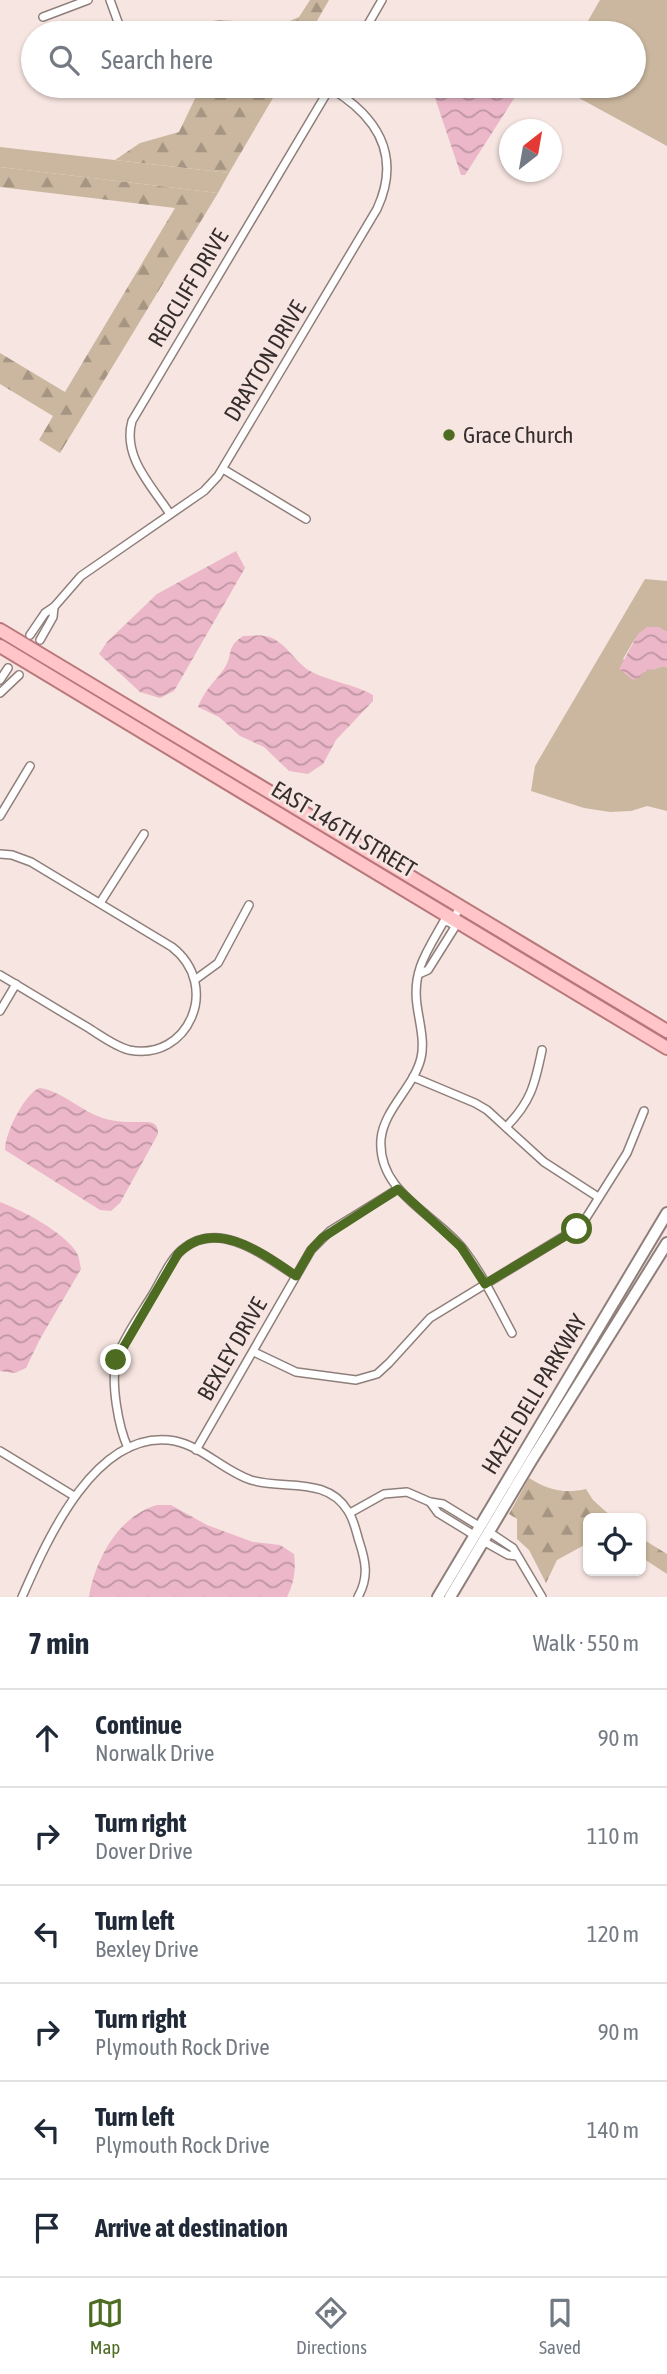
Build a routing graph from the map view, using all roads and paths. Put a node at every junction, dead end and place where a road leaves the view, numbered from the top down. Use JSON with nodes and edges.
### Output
{"nodes":[{"id":1,"x":88,"y":0,"type":"edge"},
{"id":2,"x":110,"y":0,"type":"edge"},
{"id":3,"x":382,"y":0,"type":"edge"},
{"id":4,"x":43,"y":17,"type":"dead end"},
{"id":5,"x":118,"y":21,"type":"edge"},
{"id":6,"x":370,"y":21,"type":"edge"},
{"id":7,"x":324,"y":98,"type":"edge"},
{"id":8,"x":346,"y":98,"type":"edge"},
{"id":9,"x":223,"y":469,"type":"junction"},
{"id":10,"x":170,"y":514,"type":"junction"},
{"id":11,"x":306,"y":519,"type":"dead end"},
{"id":12,"x":54,"y":607,"type":"junction"},
{"id":13,"x":0,"y":630,"type":"edge"},
{"id":14,"x":30,"y":635,"type":"dead end"},
{"id":15,"x":40,"y":640,"type":"dead end"},
{"id":16,"x":0,"y":646,"type":"edge"},
{"id":17,"x":8,"y":668,"type":"dead end"},
{"id":18,"x":19,"y":675,"type":"dead end"},
{"id":19,"x":0,"y":680,"type":"edge"},
{"id":20,"x":0,"y":693,"type":"edge"},
{"id":21,"x":30,"y":766,"type":"dead end"},
{"id":22,"x":0,"y":816,"type":"edge"},
{"id":23,"x":144,"y":834,"type":"dead end"},
{"id":24,"x":0,"y":854,"type":"edge"},
{"id":25,"x":100,"y":903,"type":"junction"},
{"id":26,"x":249,"y":905,"type":"dead end"},
{"id":27,"x":455,"y":916,"type":"junction"},
{"id":28,"x":0,"y":975,"type":"edge"},
{"id":29,"x":196,"y":979,"type":"junction"},
{"id":30,"x":16,"y":984,"type":"junction"},
{"id":31,"x":0,"y":1011,"type":"edge"},
{"id":32,"x":667,"y":1031,"type":"edge"},
{"id":33,"x":667,"y":1048,"type":"edge"},
{"id":34,"x":542,"y":1050,"type":"dead end"},
{"id":35,"x":413,"y":1077,"type":"junction"},
{"id":36,"x":644,"y":1111,"type":"dead end"},
{"id":37,"x":506,"y":1127,"type":"junction"},
{"id":38,"x":398,"y":1189,"type":"junction"},
{"id":39,"x":598,"y":1197,"type":"junction"},
{"id":40,"x":667,"y":1213,"type":"edge"},
{"id":41,"x":667,"y":1243,"type":"edge"},
{"id":42,"x":296,"y":1276,"type":"junction"},
{"id":43,"x":485,"y":1284,"type":"junction"},
{"id":44,"x":512,"y":1333,"type":"dead end"},
{"id":45,"x":254,"y":1352,"type":"junction"},
{"id":46,"x":128,"y":1448,"type":"junction"},
{"id":47,"x":197,"y":1450,"type":"junction"},
{"id":48,"x":0,"y":1451,"type":"edge"},
{"id":49,"x":74,"y":1496,"type":"junction"},
{"id":50,"x":350,"y":1513,"type":"junction"},
{"id":51,"x":481,"y":1533,"type":"junction"},
{"id":52,"x":22,"y":1597,"type":"edge"},
{"id":53,"x":358,"y":1597,"type":"edge"},
{"id":54,"x":438,"y":1597,"type":"edge"},
{"id":55,"x":450,"y":1597,"type":"edge"},
{"id":56,"x":542,"y":1597,"type":"edge"}],
"edges":[{"from":1,"to":4,"type":"street"},
{"from":2,"to":5,"type":"street"},
{"from":3,"to":6,"type":"street"},
{"from":7,"to":10,"type":"street","name":"REDCLIFF DRIVE"},
{"from":8,"to":9,"type":"street","name":"DRAYTON DRIVE"},
{"from":9,"to":10,"type":"street","name":"DRAYTON DRIVE"},
{"from":9,"to":11,"type":"street"},
{"from":10,"to":12,"type":"street","name":"DRAYTON DRIVE"},
{"from":12,"to":14,"type":"street","name":"DRAYTON DRIVE"},
{"from":12,"to":15,"type":"street","name":"DRAYTON DRIVE"},
{"from":13,"to":27,"type":"main road","name":"EAST 146TH STREET"},
{"from":16,"to":27,"type":"main road","name":"EAST 146TH STREET"},
{"from":17,"to":19,"type":"street"},
{"from":18,"to":20,"type":"street"},
{"from":21,"to":22,"type":"street"},
{"from":23,"to":25,"type":"street"},
{"from":24,"to":25,"type":"street"},
{"from":25,"to":29,"type":"street"},
{"from":26,"to":29,"type":"street"},
{"from":27,"to":32,"type":"main road","name":"EAST 146TH STREET"},
{"from":27,"to":33,"type":"main road","name":"EAST 146TH STREET"},
{"from":27,"to":35,"type":"street"},
{"from":28,"to":30,"type":"street"},
{"from":29,"to":30,"type":"street"},
{"from":30,"to":31,"type":"street"},
{"from":34,"to":37,"type":"street"},
{"from":35,"to":37,"type":"street"},
{"from":35,"to":38,"type":"street"},
{"from":36,"to":39,"type":"street"},
{"from":37,"to":39,"type":"street"},
{"from":38,"to":42,"type":"street","name":"BEXLEY DRIVE"},
{"from":38,"to":43,"type":"street"},
{"from":39,"to":43,"type":"street"},
{"from":40,"to":51,"type":"main road","name":"HAZEL DELL PARKWAY"},
{"from":41,"to":51,"type":"main road","name":"HAZEL DELL PARKWAY"},
{"from":42,"to":45,"type":"street","name":"BEXLEY DRIVE"},
{"from":42,"to":46,"type":"street"},
{"from":43,"to":44,"type":"street"},
{"from":43,"to":45,"type":"street"},
{"from":45,"to":47,"type":"street","name":"BEXLEY DRIVE"},
{"from":46,"to":47,"type":"street"},
{"from":46,"to":49,"type":"street"},
{"from":47,"to":50,"type":"street"},
{"from":48,"to":49,"type":"street"},
{"from":49,"to":52,"type":"street"},
{"from":50,"to":51,"type":"street"},
{"from":50,"to":53,"type":"street"},
{"from":51,"to":54,"type":"main road","name":"HAZEL DELL PARKWAY"},
{"from":51,"to":55,"type":"main road","name":"HAZEL DELL PARKWAY"},
{"from":51,"to":56,"type":"street"}]}
